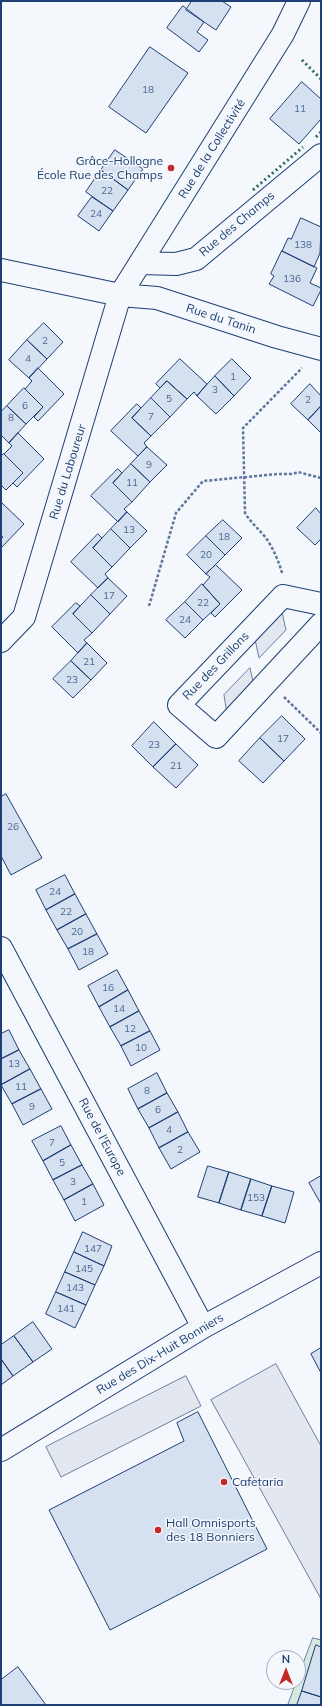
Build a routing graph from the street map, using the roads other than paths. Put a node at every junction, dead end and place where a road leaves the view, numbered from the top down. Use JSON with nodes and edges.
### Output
{"nodes":[{"id":1,"x":299,"y":1,"type":"edge"},
{"id":2,"x":321,"y":155,"type":"edge"},
{"id":3,"x":142,"y":263,"type":"junction"},
{"id":4,"x":1,"y":270,"type":"edge"},
{"id":5,"x":120,"y":295,"type":"junction"},
{"id":6,"x":321,"y":349,"type":"edge"},
{"id":7,"x":321,"y":604,"type":"edge"},
{"id":8,"x":321,"y":624,"type":"edge"},
{"id":9,"x":1,"y":642,"type":"edge"},
{"id":10,"x":1,"y":948,"type":"edge"},
{"id":11,"x":321,"y":1263,"type":"edge"},
{"id":12,"x":203,"y":1327,"type":"junction"},
{"id":13,"x":1,"y":1450,"type":"edge"}],
"edges":[{"from":1,"to":3,"type":"street","name":"Rue de la Collectivité"},
{"from":2,"to":3,"type":"street","name":"Rue des Champs"},
{"from":3,"to":5,"type":"street","name":"Rue de la Collectivité"},
{"from":4,"to":5,"type":"street"},
{"from":5,"to":6,"type":"street","name":"Rue du Tanin"},
{"from":5,"to":9,"type":"street","name":"Rue du Laboureur"},
{"from":7,"to":8,"type":"street","name":"Rue des Grillons"},
{"from":10,"to":12,"type":"street","name":"Rue de l'Europe"},
{"from":11,"to":12,"type":"street","name":"Rue des Dix-Huit Bonniers"},
{"from":12,"to":13,"type":"street","name":"Rue des Dix-Huit Bonniers"}]}
